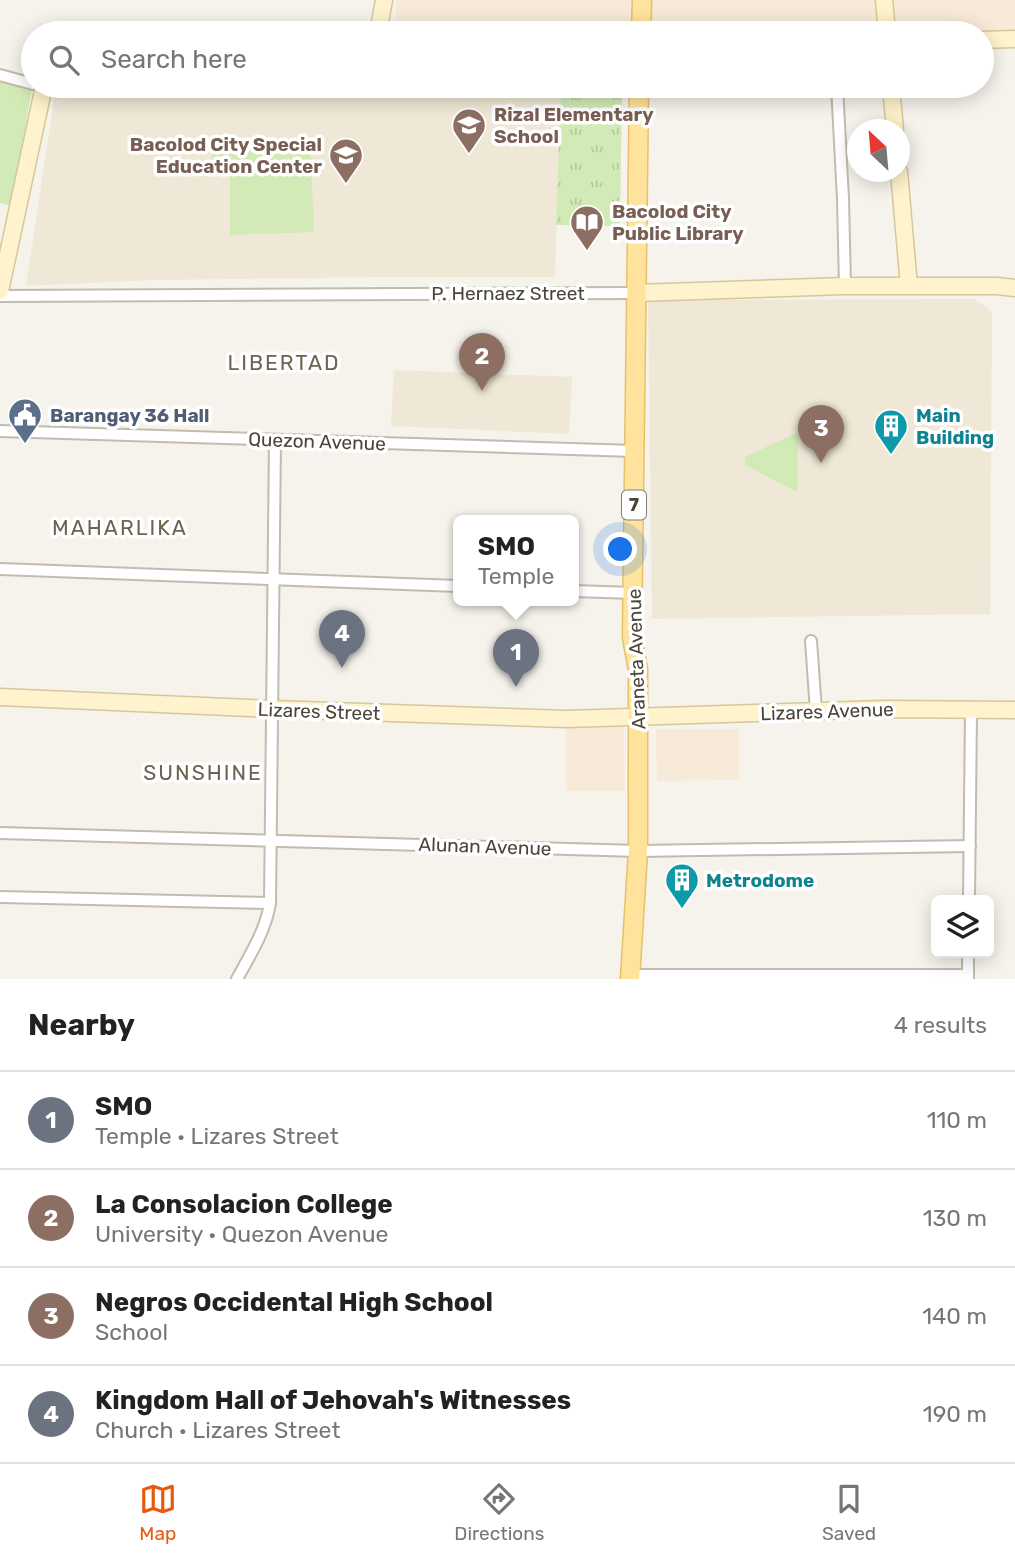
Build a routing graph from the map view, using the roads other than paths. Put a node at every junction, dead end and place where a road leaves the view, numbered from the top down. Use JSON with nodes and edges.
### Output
{"nodes":[{"id":1,"x":384,"y":0,"type":"edge"},
{"id":2,"x":642,"y":0,"type":"edge"},
{"id":3,"x":884,"y":0,"type":"edge"},
{"id":4,"x":380,"y":21,"type":"edge"},
{"id":5,"x":641,"y":21,"type":"edge"},
{"id":6,"x":886,"y":21,"type":"edge"},
{"id":7,"x":1015,"y":39,"type":"edge"},
{"id":8,"x":994,"y":40,"type":"edge"},
{"id":9,"x":0,"y":75,"type":"edge"},
{"id":10,"x":21,"y":81,"type":"edge"},
{"id":11,"x":41,"y":98,"type":"edge"},
{"id":12,"x":639,"y":98,"type":"edge"},
{"id":13,"x":838,"y":98,"type":"edge"},
{"id":14,"x":892,"y":98,"type":"edge"},
{"id":15,"x":894,"y":119,"type":"edge"},
{"id":16,"x":900,"y":182,"type":"edge"},
{"id":17,"x":845,"y":286,"type":"junction"},
{"id":18,"x":909,"y":286,"type":"junction"},
{"id":19,"x":1015,"y":288,"type":"edge"},
{"id":20,"x":0,"y":293,"type":"edge"},
{"id":21,"x":636,"y":293,"type":"junction"},
{"id":22,"x":0,"y":431,"type":"edge"},
{"id":23,"x":275,"y":440,"type":"junction"},
{"id":24,"x":634,"y":452,"type":"junction"},
{"id":25,"x":0,"y":569,"type":"edge"},
{"id":26,"x":273,"y":579,"type":"junction"},
{"id":27,"x":453,"y":586,"type":"edge"},
{"id":28,"x":579,"y":591,"type":"edge"},
{"id":29,"x":633,"y":593,"type":"junction"},
{"id":30,"x":811,"y":640,"type":"dead end"},
{"id":31,"x":0,"y":697,"type":"edge"},
{"id":32,"x":272,"y":709,"type":"junction"},
{"id":33,"x":1015,"y":710,"type":"edge"},
{"id":34,"x":816,"y":711,"type":"junction"},
{"id":35,"x":971,"y":711,"type":"junction"},
{"id":36,"x":639,"y":716,"type":"junction"},
{"id":37,"x":0,"y":833,"type":"edge"},
{"id":38,"x":271,"y":840,"type":"junction"},
{"id":39,"x":970,"y":846,"type":"junction"},
{"id":40,"x":638,"y":851,"type":"junction"},
{"id":41,"x":969,"y":895,"type":"edge"},
{"id":42,"x":0,"y":898,"type":"edge"},
{"id":43,"x":270,"y":904,"type":"junction"},
{"id":44,"x":968,"y":958,"type":"edge"},
{"id":45,"x":630,"y":977,"type":"edge"},
{"id":46,"x":968,"y":977,"type":"edge"},
{"id":47,"x":237,"y":979,"type":"edge"}],
"edges":[{"from":1,"to":4,"type":"street"},
{"from":2,"to":5,"type":"main road"},
{"from":3,"to":6,"type":"street"},
{"from":7,"to":8,"type":"street"},
{"from":9,"to":10,"type":"street"},
{"from":11,"to":20,"type":"street"},
{"from":12,"to":21,"type":"main road","name":"Araneta Avenue","number":"7"},
{"from":13,"to":17,"type":"street"},
{"from":14,"to":15,"type":"street"},
{"from":16,"to":18,"type":"street"},
{"from":17,"to":18,"type":"street","name":"P. Hernaez Street"},
{"from":17,"to":21,"type":"street","name":"P. Hernaez Street"},
{"from":18,"to":19,"type":"street","name":"P. Hernaez Street"},
{"from":20,"to":21,"type":"street","name":"P. Hernaez Street"},
{"from":21,"to":24,"type":"main road","name":"Araneta Avenue","number":"7"},
{"from":22,"to":23,"type":"street","name":"Quezon Avenue"},
{"from":23,"to":24,"type":"street","name":"Quezon Avenue"},
{"from":23,"to":26,"type":"street"},
{"from":24,"to":29,"type":"main road","name":"Araneta Avenue","number":"7"},
{"from":25,"to":26,"type":"street"},
{"from":26,"to":27,"type":"street"},
{"from":26,"to":32,"type":"street"},
{"from":28,"to":29,"type":"street"},
{"from":29,"to":36,"type":"main road","name":"Araneta Avenue","number":"7"},
{"from":30,"to":34,"type":"street"},
{"from":31,"to":32,"type":"street","name":"Lizares Street"},
{"from":32,"to":36,"type":"street","name":"Lizares Street"},
{"from":32,"to":38,"type":"street"},
{"from":33,"to":35,"type":"street","name":"Lizares Avenue"},
{"from":34,"to":35,"type":"street","name":"Lizares Avenue"},
{"from":34,"to":36,"type":"street","name":"Lizares Avenue"},
{"from":35,"to":39,"type":"street"},
{"from":36,"to":40,"type":"main road","name":"Araneta Avenue","number":"7"},
{"from":37,"to":38,"type":"street","name":"Alunan Avenue"},
{"from":38,"to":40,"type":"street","name":"Alunan Avenue"},
{"from":38,"to":43,"type":"street"},
{"from":39,"to":40,"type":"street","name":"Alunan Avenue"},
{"from":39,"to":41,"type":"street"},
{"from":40,"to":45,"type":"main road","name":"Araneta Avenue","number":"7"},
{"from":42,"to":43,"type":"street"},
{"from":43,"to":47,"type":"street"},
{"from":44,"to":46,"type":"street"},
{"from":45,"to":46,"type":"street"}]}
